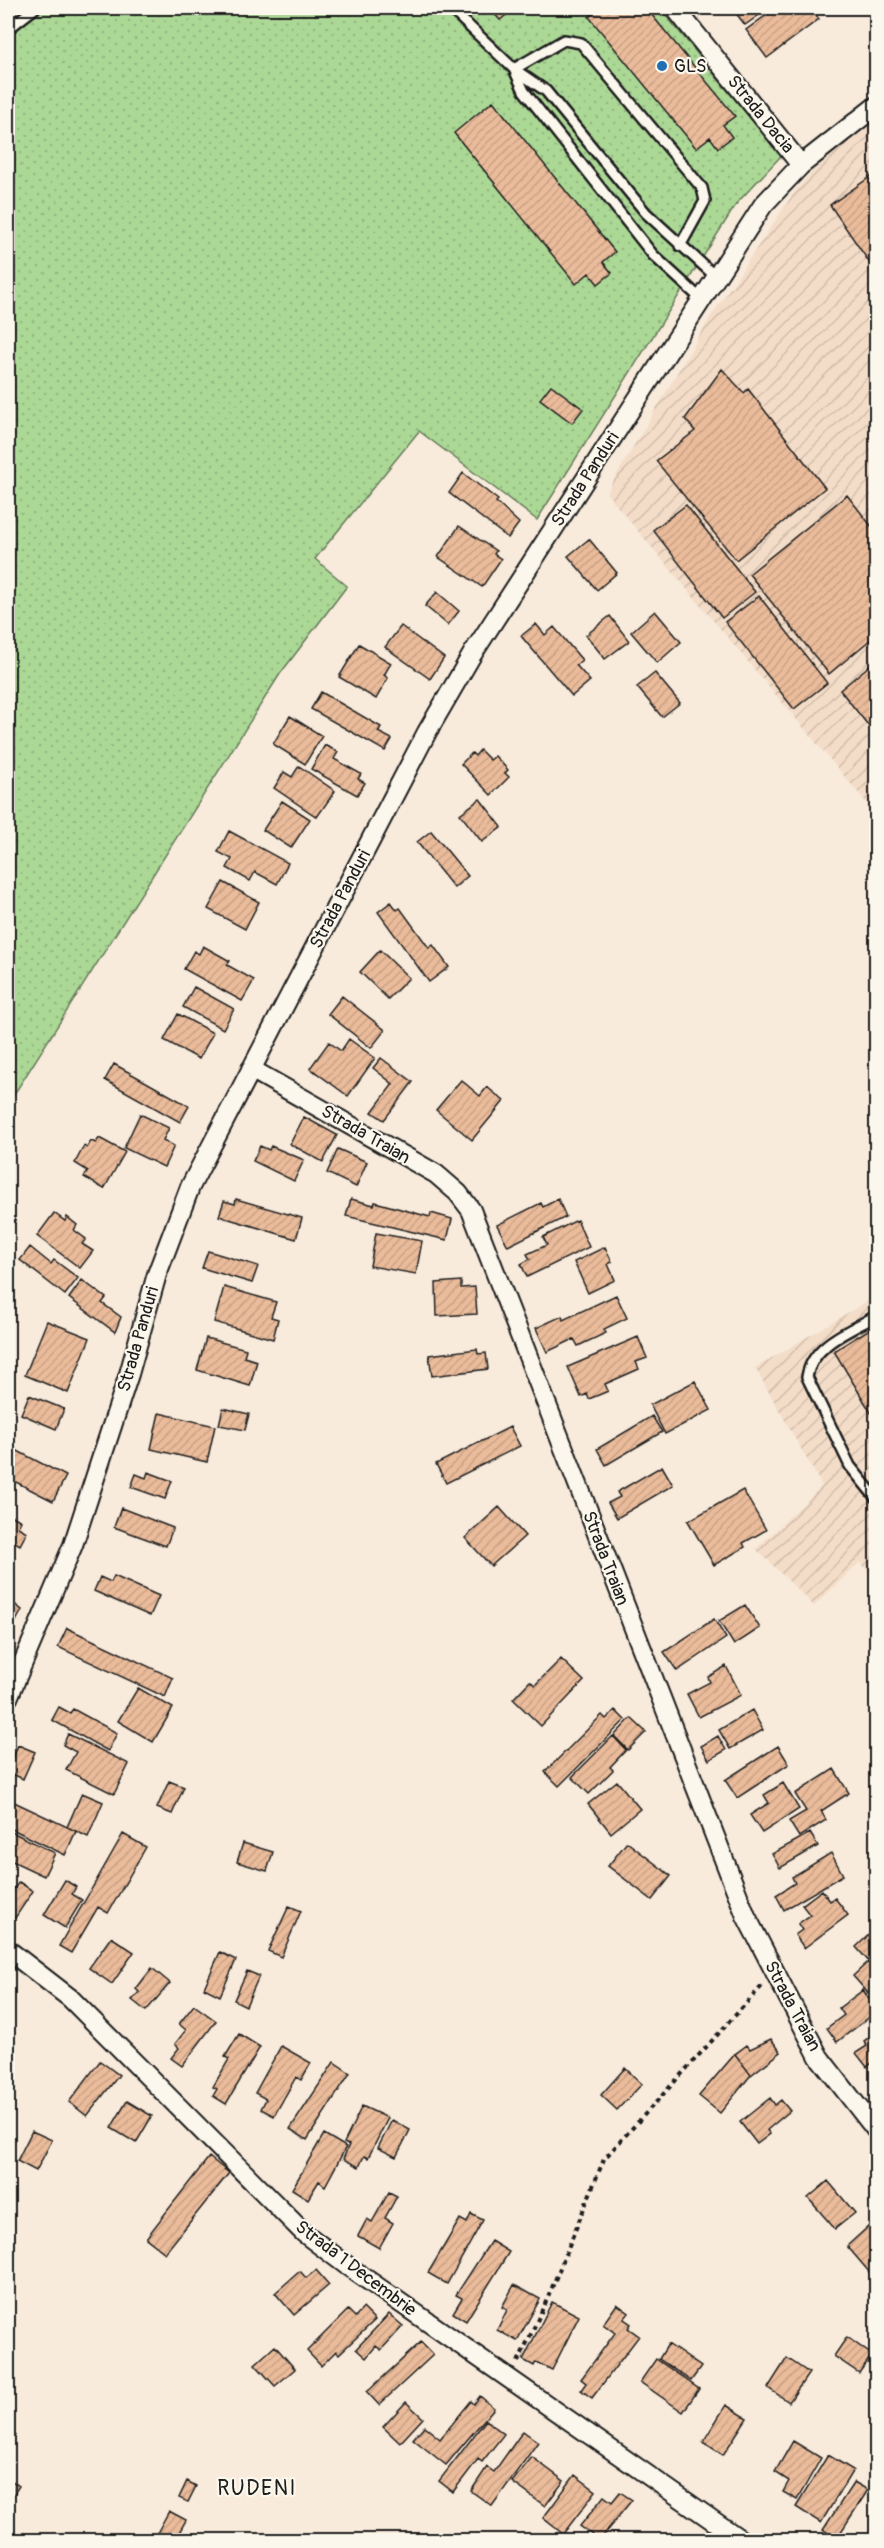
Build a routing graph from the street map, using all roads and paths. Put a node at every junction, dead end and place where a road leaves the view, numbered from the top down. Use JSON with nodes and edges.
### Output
{"nodes":[{"id":1,"x":35,"y":8,"type":"edge"},
{"id":2,"x":450,"y":8,"type":"edge"},
{"id":3,"x":675,"y":8,"type":"edge"},
{"id":4,"x":8,"y":29,"type":"edge"},
{"id":5,"x":513,"y":69,"type":"junction"},
{"id":6,"x":876,"y":106,"type":"edge"},
{"id":7,"x":801,"y":165,"type":"junction"},
{"id":8,"x":680,"y":246,"type":"junction"},
{"id":9,"x":715,"y":276,"type":"junction"},
{"id":10,"x":701,"y":299,"type":"junction"},
{"id":11,"x":251,"y":1069,"type":"junction"},
{"id":12,"x":876,"y":1316,"type":"edge"},
{"id":13,"x":876,"y":1498,"type":"edge"},
{"id":14,"x":8,"y":1698,"type":"edge"},
{"id":15,"x":8,"y":1950,"type":"edge"},
{"id":16,"x":774,"y":1972,"type":"junction"},
{"id":17,"x":876,"y":2130,"type":"edge"},
{"id":18,"x":510,"y":2379,"type":"junction"},
{"id":19,"x":741,"y":2541,"type":"edge"}],
"edges":[{"from":1,"to":4,"type":"lane"},
{"from":2,"to":5,"type":"lane"},
{"from":3,"to":7,"type":"street","name":"Strada Dacia"},
{"from":5,"to":8,"type":"lane"},
{"from":5,"to":8,"type":"lane"},
{"from":5,"to":10,"type":"lane"},
{"from":6,"to":7,"type":"street","name":"Strada Panduri"},
{"from":7,"to":9,"type":"street","name":"Strada Panduri"},
{"from":8,"to":9,"type":"lane"},
{"from":9,"to":10,"type":"street","name":"Strada Panduri"},
{"from":10,"to":11,"type":"street","name":"Strada Panduri"},
{"from":11,"to":14,"type":"street","name":"Strada Panduri"},
{"from":11,"to":16,"type":"street","name":"Strada Traian"},
{"from":12,"to":13,"type":"lane"},
{"from":15,"to":18,"type":"street","name":"Strada 1 Decembrie"},
{"from":16,"to":17,"type":"street","name":"Strada Traian"},
{"from":16,"to":18,"type":"path"},
{"from":18,"to":19,"type":"street","name":"Strada 1 Decembrie"}]}
